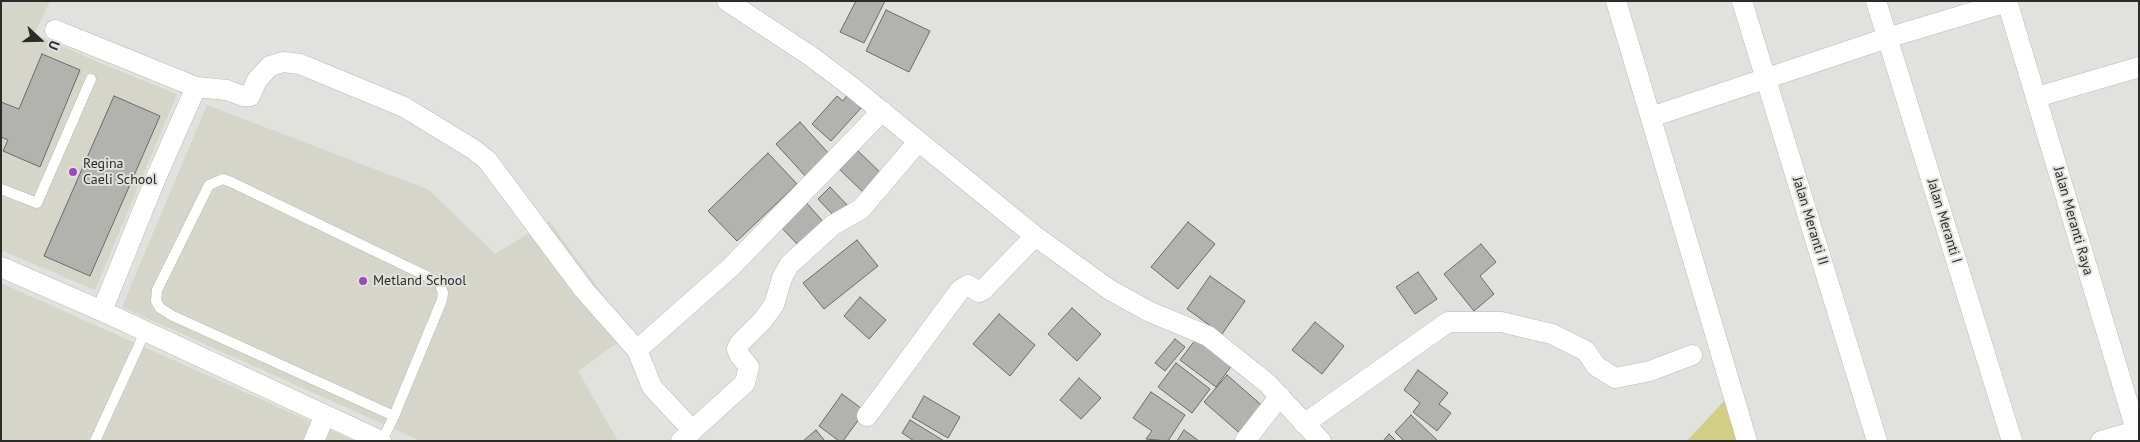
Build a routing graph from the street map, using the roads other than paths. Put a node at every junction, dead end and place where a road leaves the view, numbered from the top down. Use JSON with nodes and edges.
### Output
{"nodes":[{"id":1,"x":726,"y":1,"type":"edge"},
{"id":2,"x":1616,"y":1,"type":"edge"},
{"id":3,"x":1742,"y":1,"type":"edge"},
{"id":4,"x":1876,"y":1,"type":"edge"},
{"id":5,"x":2007,"y":2,"type":"edge"},
{"id":6,"x":55,"y":30,"type":"dead end"},
{"id":7,"x":1887,"y":38,"type":"junction"},
{"id":8,"x":2139,"y":67,"type":"edge"},
{"id":9,"x":1766,"y":78,"type":"junction"},
{"id":10,"x":92,"y":79,"type":"dead end"},
{"id":11,"x":196,"y":87,"type":"junction"},
{"id":12,"x":2037,"y":97,"type":"junction"},
{"id":13,"x":882,"y":111,"type":"junction"},
{"id":14,"x":1651,"y":117,"type":"junction"},
{"id":15,"x":918,"y":142,"type":"junction"},
{"id":16,"x":1,"y":189,"type":"edge"},
{"id":17,"x":1035,"y":236,"type":"junction"},
{"id":18,"x":1,"y":267,"type":"edge"},
{"id":19,"x":102,"y":311,"type":"junction"},
{"id":20,"x":144,"y":332,"type":"junction"},
{"id":21,"x":637,"y":350,"type":"junction"},
{"id":22,"x":1692,"y":355,"type":"dead end"},
{"id":23,"x":1280,"y":396,"type":"junction"},
{"id":24,"x":325,"y":415,"type":"junction"},
{"id":25,"x":394,"y":416,"type":"junction"},
{"id":26,"x":867,"y":416,"type":"dead end"},
{"id":27,"x":1304,"y":424,"type":"junction"},
{"id":28,"x":2137,"y":434,"type":"edge"},
{"id":29,"x":687,"y":436,"type":"edge"},
{"id":30,"x":95,"y":441,"type":"edge"},
{"id":31,"x":314,"y":441,"type":"edge"},
{"id":32,"x":382,"y":441,"type":"edge"},
{"id":33,"x":1245,"y":441,"type":"edge"},
{"id":34,"x":1321,"y":441,"type":"edge"},
{"id":35,"x":1747,"y":441,"type":"edge"},
{"id":36,"x":1877,"y":441,"type":"edge"},
{"id":37,"x":2012,"y":441,"type":"edge"},
{"id":38,"x":2101,"y":441,"type":"edge"}],
"edges":[{"from":1,"to":13,"type":"street"},
{"from":2,"to":14,"type":"street"},
{"from":3,"to":9,"type":"street","name":"Jalan Meranti II"},
{"from":4,"to":7,"type":"street","name":"Jalan Meranti I"},
{"from":5,"to":7,"type":"street"},
{"from":5,"to":12,"type":"street","name":"Jalan Meranti Raya"},
{"from":6,"to":11,"type":"street"},
{"from":7,"to":9,"type":"street"},
{"from":7,"to":37,"type":"street","name":"Jalan Meranti I"},
{"from":8,"to":12,"type":"street"},
{"from":9,"to":14,"type":"street"},
{"from":9,"to":36,"type":"street","name":"Jalan Meranti II"},
{"from":10,"to":16,"type":"lane"},
{"from":11,"to":19,"type":"street"},
{"from":11,"to":21,"type":"street"},
{"from":12,"to":28,"type":"street","name":"Jalan Meranti Raya"},
{"from":13,"to":15,"type":"street"},
{"from":13,"to":21,"type":"street"},
{"from":14,"to":35,"type":"street"},
{"from":15,"to":17,"type":"street"},
{"from":15,"to":29,"type":"street"},
{"from":17,"to":23,"type":"street"},
{"from":17,"to":26,"type":"street"},
{"from":18,"to":19,"type":"street"},
{"from":19,"to":20,"type":"street"},
{"from":20,"to":24,"type":"street"},
{"from":20,"to":30,"type":"lane"},
{"from":21,"to":29,"type":"street"},
{"from":22,"to":27,"type":"street"},
{"from":23,"to":27,"type":"street"},
{"from":23,"to":33,"type":"street"},
{"from":24,"to":31,"type":"street"},
{"from":24,"to":32,"type":"street"},
{"from":25,"to":25,"type":"lane"},
{"from":25,"to":32,"type":"lane"},
{"from":27,"to":34,"type":"street"},
{"from":28,"to":38,"type":"street"}]}
